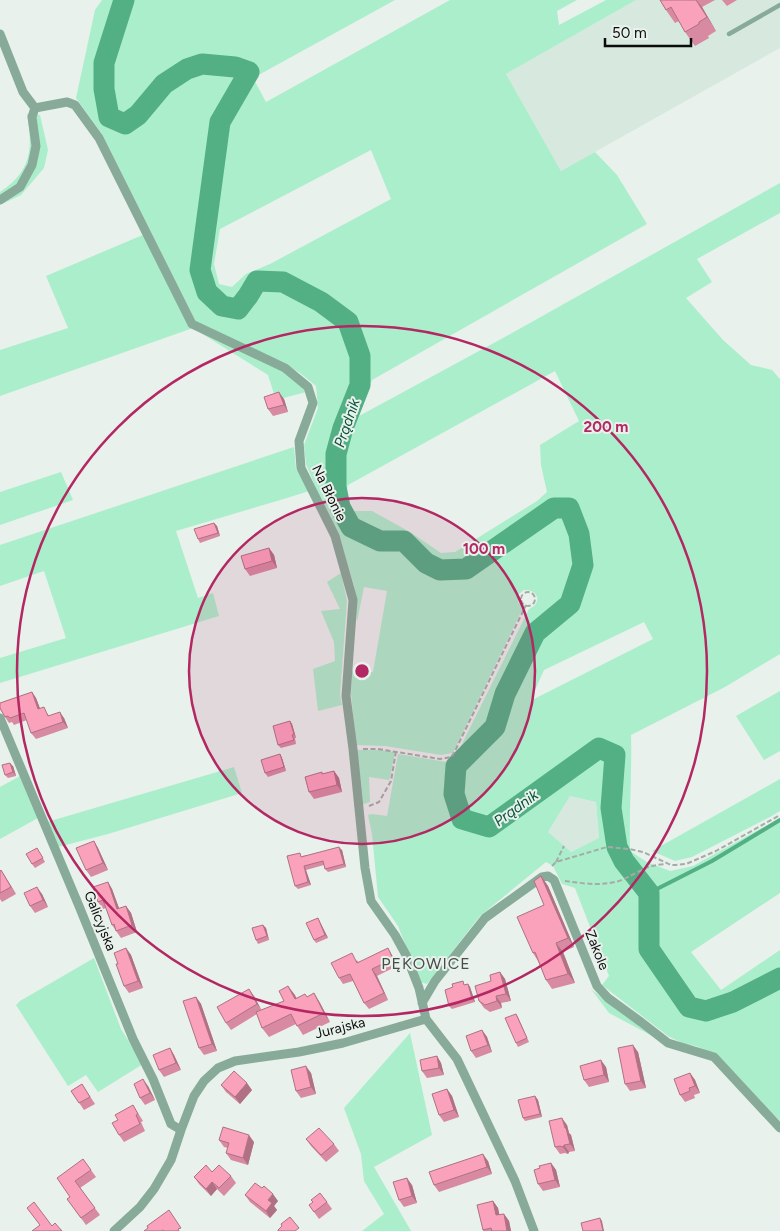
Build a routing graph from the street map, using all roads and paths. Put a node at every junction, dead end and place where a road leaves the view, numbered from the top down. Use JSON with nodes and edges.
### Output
{"nodes":[{"id":1,"x":780,"y":5,"type":"edge"},
{"id":2,"x":0,"y":34,"type":"edge"},
{"id":3,"x":729,"y":34,"type":"dead end"},
{"id":4,"x":35,"y":108,"type":"junction"},
{"id":5,"x":0,"y":200,"type":"edge"},
{"id":6,"x":526,"y":606,"type":"junction"},
{"id":7,"x":0,"y":718,"type":"edge"},
{"id":8,"x":353,"y":749,"type":"junction"},
{"id":9,"x":396,"y":752,"type":"junction"},
{"id":10,"x":359,"y":810,"type":"junction"},
{"id":11,"x":780,"y":815,"type":"edge"},
{"id":12,"x":564,"y":846,"type":"dead end"},
{"id":13,"x":556,"y":862,"type":"junction"},
{"id":14,"x":668,"y":864,"type":"junction"},
{"id":15,"x":551,"y":878,"type":"junction"},
{"id":16,"x":422,"y":1003,"type":"junction"},
{"id":17,"x":426,"y":1019,"type":"junction"},
{"id":18,"x":780,"y":1128,"type":"edge"},
{"id":19,"x":181,"y":1130,"type":"junction"},
{"id":20,"x":114,"y":1231,"type":"edge"},
{"id":21,"x":534,"y":1231,"type":"edge"}],
"edges":[{"from":1,"to":3,"type":"lane"},
{"from":2,"to":4,"type":"street"},
{"from":4,"to":5,"type":"street"},
{"from":4,"to":8,"type":"street","name":"Na Błonie"},
{"from":6,"to":6,"type":"path"},
{"from":6,"to":9,"type":"path"},
{"from":7,"to":19,"type":"street","name":"Galicyjska"},
{"from":8,"to":9,"type":"path"},
{"from":8,"to":10,"type":"street","name":"Na Błonie"},
{"from":9,"to":10,"type":"path"},
{"from":10,"to":16,"type":"street","name":"Na Błonie"},
{"from":11,"to":14,"type":"path"},
{"from":12,"to":13,"type":"path"},
{"from":13,"to":14,"type":"path"},
{"from":13,"to":15,"type":"path"},
{"from":14,"to":15,"type":"path"},
{"from":15,"to":16,"type":"street"},
{"from":15,"to":18,"type":"street","name":"Zakole"},
{"from":16,"to":17,"type":"street","name":"Na Błonie"},
{"from":17,"to":19,"type":"street","name":"Jurajska"},
{"from":17,"to":21,"type":"street"},
{"from":19,"to":20,"type":"street","name":"Jurajska"}]}
